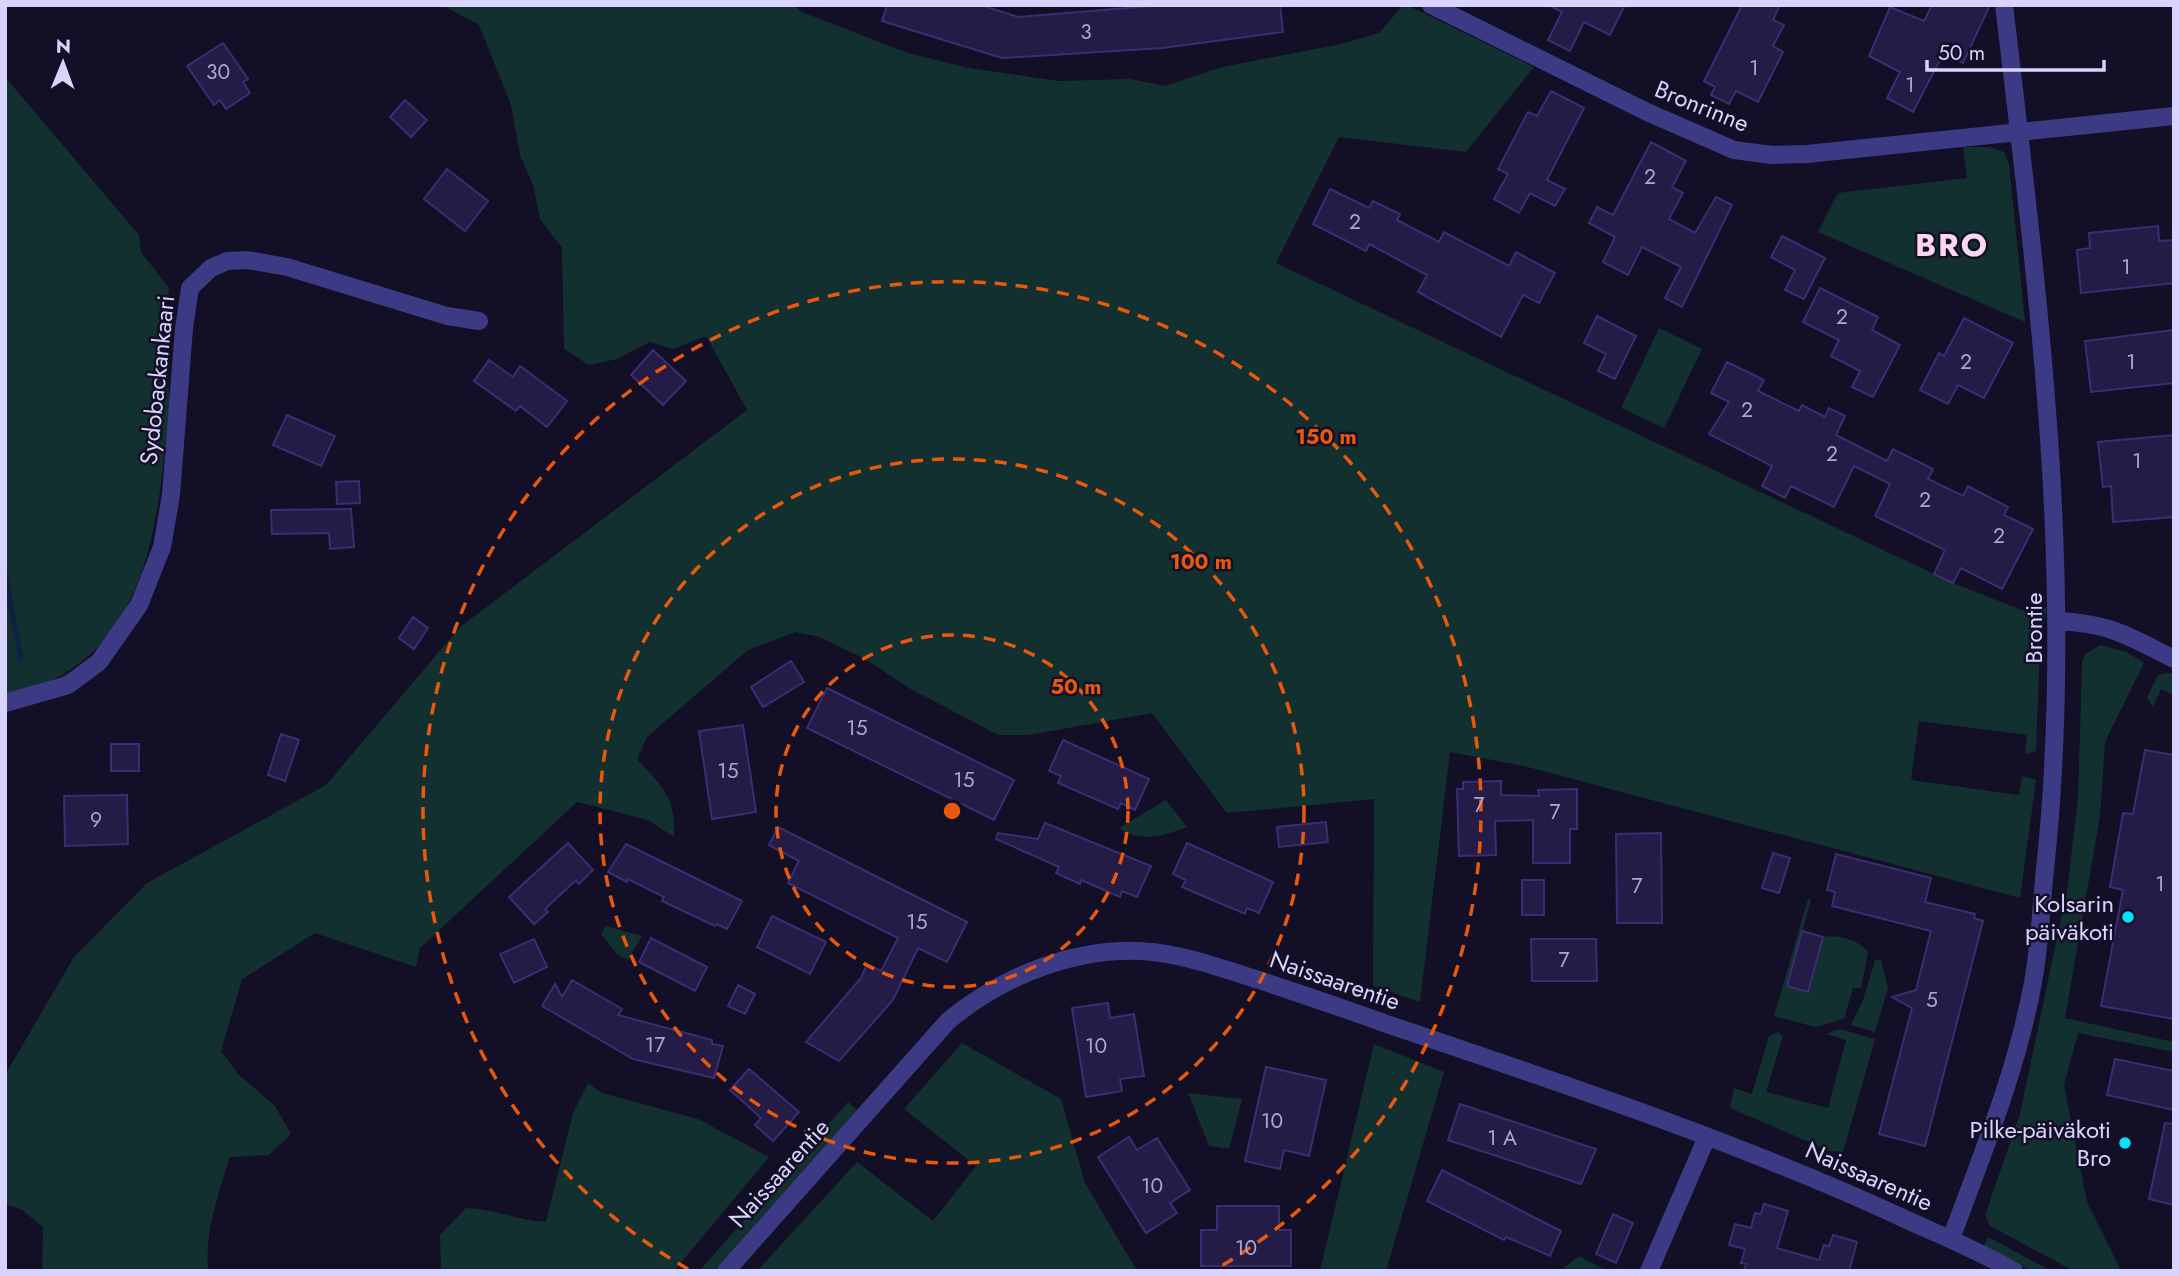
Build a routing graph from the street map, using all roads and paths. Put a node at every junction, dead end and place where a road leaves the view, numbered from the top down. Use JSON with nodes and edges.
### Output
{"nodes":[{"id":1,"x":1431,"y":5,"type":"edge"},
{"id":2,"x":2004,"y":5,"type":"edge"},
{"id":3,"x":2174,"y":116,"type":"edge"},
{"id":4,"x":2019,"y":132,"type":"junction"},
{"id":5,"x":479,"y":321,"type":"dead end"},
{"id":6,"x":2059,"y":621,"type":"junction"},
{"id":7,"x":2174,"y":659,"type":"edge"},
{"id":8,"x":5,"y":703,"type":"edge"},
{"id":9,"x":1707,"y":1137,"type":"junction"},
{"id":10,"x":1951,"y":1239,"type":"junction"},
{"id":11,"x":726,"y":1271,"type":"edge"},
{"id":12,"x":1649,"y":1271,"type":"edge"},
{"id":13,"x":2014,"y":1271,"type":"edge"}],
"edges":[{"from":1,"to":4,"type":"street","name":"Bronrinne"},
{"from":2,"to":4,"type":"street","name":"Brontie"},
{"from":3,"to":4,"type":"street","name":"Bronrinne"},
{"from":4,"to":6,"type":"street","name":"Brontie"},
{"from":5,"to":8,"type":"street","name":"Sydobackankaari"},
{"from":6,"to":7,"type":"street"},
{"from":6,"to":10,"type":"street","name":"Brontie"},
{"from":9,"to":10,"type":"street","name":"Naissaarentie"},
{"from":9,"to":11,"type":"street","name":"Naissaarentie"},
{"from":9,"to":12,"type":"street"},
{"from":10,"to":13,"type":"street","name":"Naissaarentie"}]}
